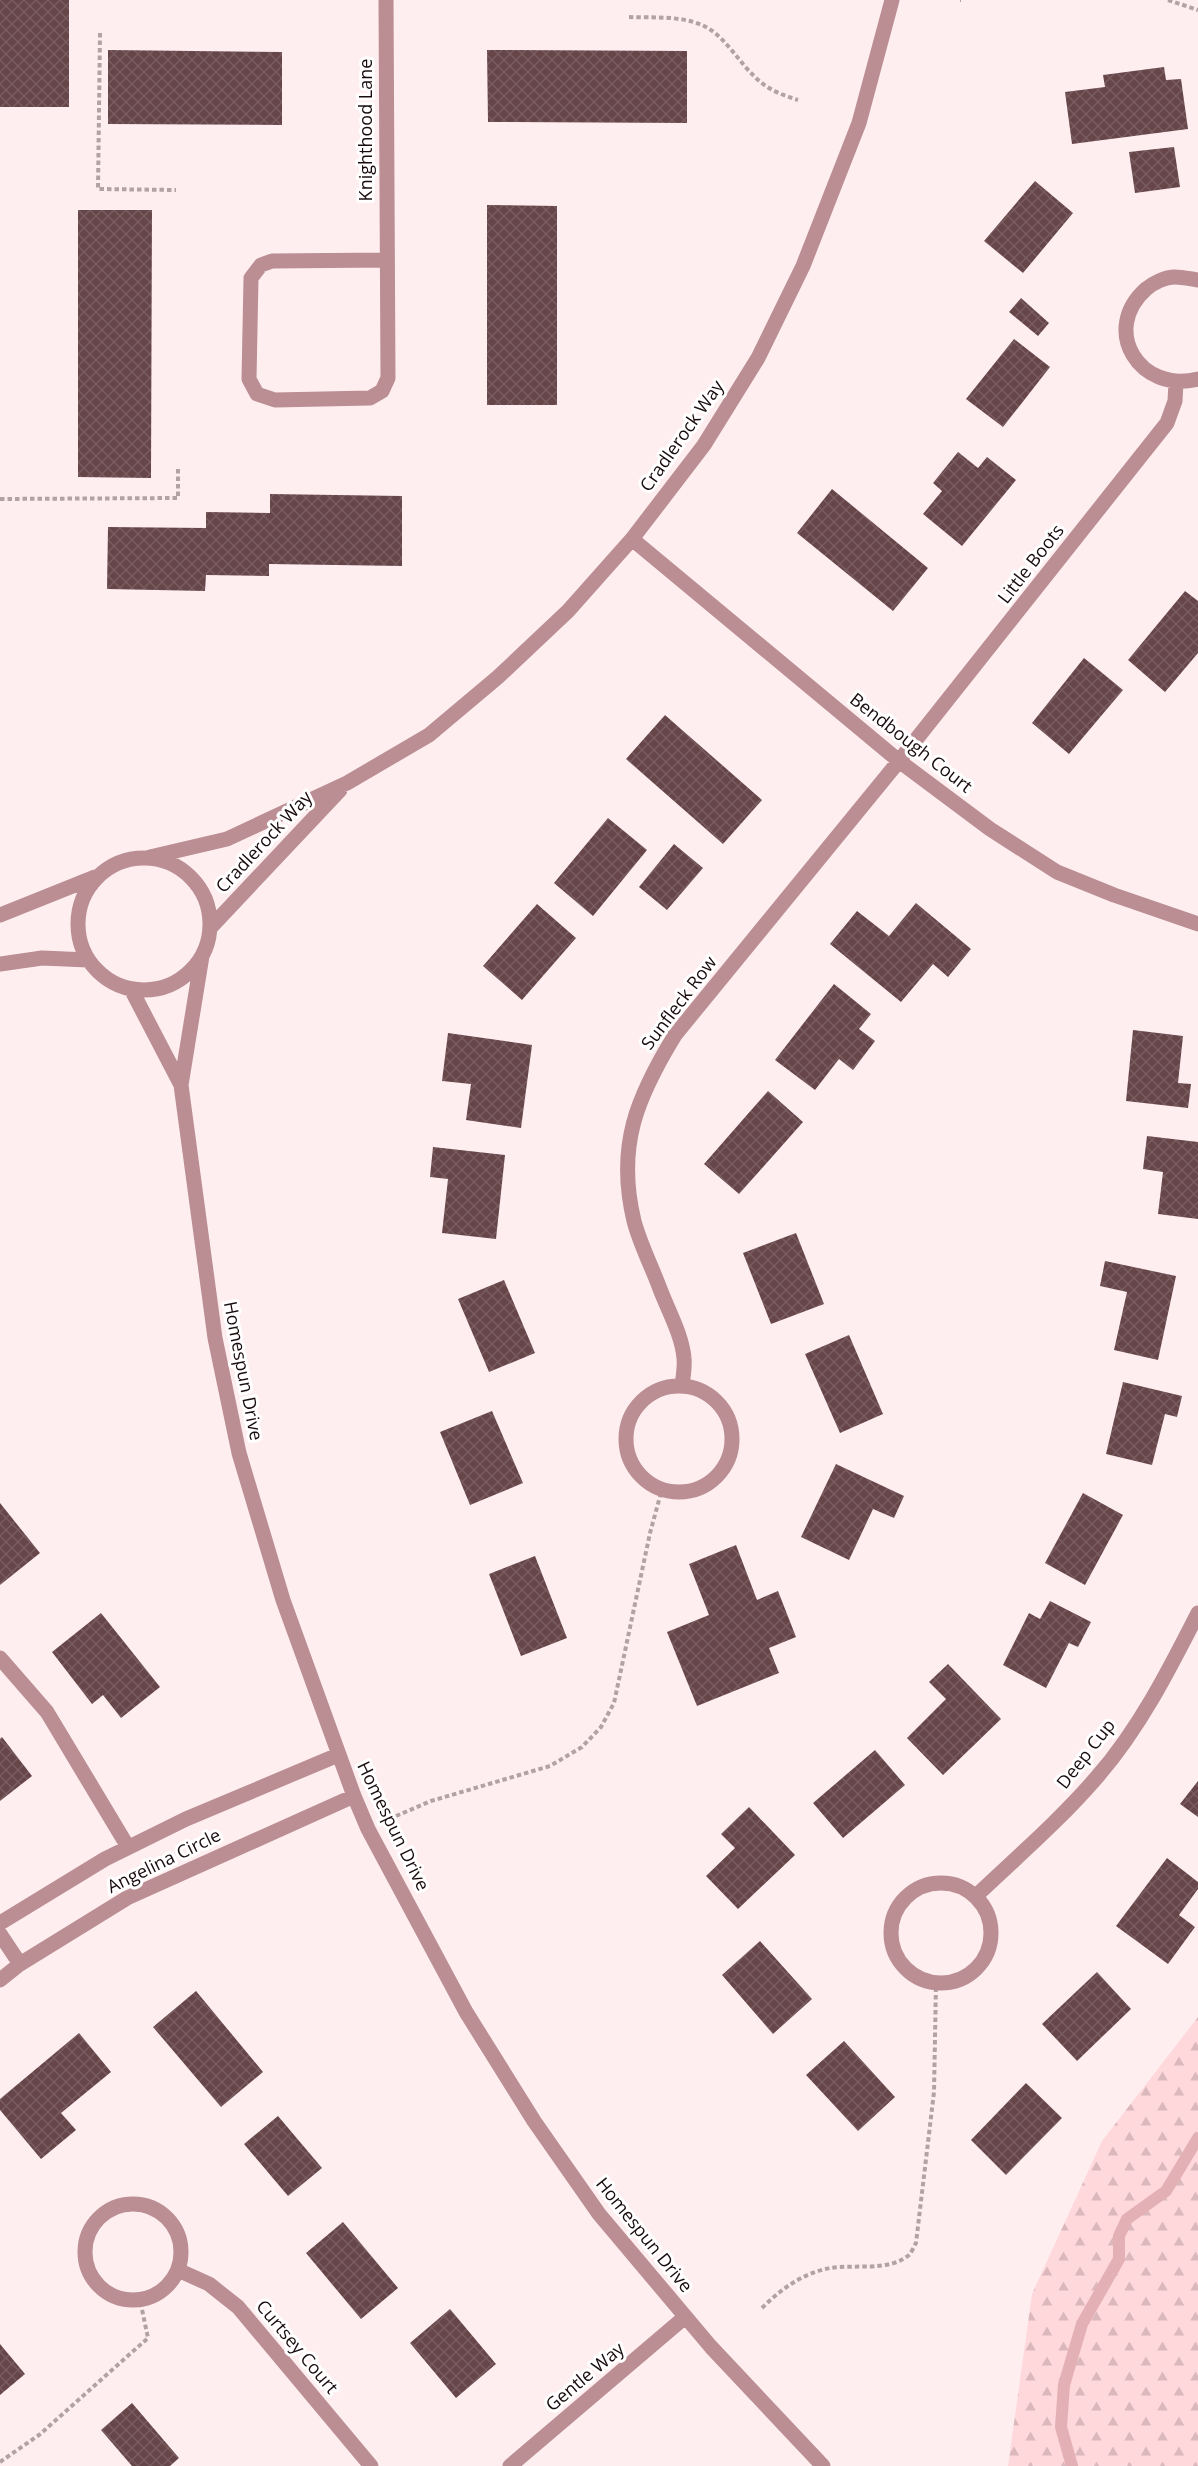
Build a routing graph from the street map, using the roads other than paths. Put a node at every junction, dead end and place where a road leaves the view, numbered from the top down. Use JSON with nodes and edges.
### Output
{"nodes":[{"id":1,"x":386,"y":0,"type":"edge"},
{"id":2,"x":892,"y":0,"type":"edge"},
{"id":3,"x":386,"y":260,"type":"junction"},
{"id":4,"x":1198,"y":280,"type":"edge"},
{"id":5,"x":1198,"y":379,"type":"edge"},
{"id":6,"x":1176,"y":383,"type":"junction"},
{"id":7,"x":632,"y":539,"type":"junction"},
{"id":8,"x":899,"y":761,"type":"junction"},
{"id":9,"x":347,"y":783,"type":"junction"},
{"id":10,"x":150,"y":857,"type":"junction"},
{"id":11,"x":95,"y":877,"type":"junction"},
{"id":12,"x":0,"y":915,"type":"edge"},
{"id":13,"x":1198,"y":924,"type":"edge"},
{"id":14,"x":211,"y":927,"type":"junction"},
{"id":15,"x":202,"y":956,"type":"junction"},
{"id":16,"x":88,"y":960,"type":"junction"},
{"id":17,"x":0,"y":964,"type":"edge"},
{"id":18,"x":131,"y":989,"type":"junction"},
{"id":19,"x":181,"y":1085,"type":"junction"},
{"id":20,"x":682,"y":1386,"type":"junction"},
{"id":21,"x":1198,"y":1614,"type":"edge"},
{"id":22,"x":0,"y":1658,"type":"edge"},
{"id":23,"x":338,"y":1755,"type":"junction"},
{"id":24,"x":354,"y":1796,"type":"junction"},
{"id":25,"x":128,"y":1847,"type":"junction"},
{"id":26,"x":976,"y":1896,"type":"junction"},
{"id":27,"x":0,"y":1923,"type":"edge"},
{"id":28,"x":0,"y":1934,"type":"edge"},
{"id":29,"x":20,"y":1964,"type":"junction"},
{"id":30,"x":0,"y":1980,"type":"edge"},
{"id":31,"x":178,"y":2270,"type":"junction"},
{"id":32,"x":685,"y":2318,"type":"junction"},
{"id":33,"x":372,"y":2466,"type":"edge"},
{"id":34,"x":510,"y":2466,"type":"edge"},
{"id":35,"x":823,"y":2466,"type":"edge"}],
"edges":[{"from":1,"to":3,"type":"street","name":"Knighthood Lane"},
{"from":2,"to":7,"type":"street","name":"Cradlerock Way"},
{"from":3,"to":3,"type":"street","name":"Knighthood Lane"},
{"from":4,"to":6,"type":"street"},
{"from":5,"to":6,"type":"street"},
{"from":6,"to":8,"type":"street","name":"Little Boots"},
{"from":7,"to":8,"type":"street","name":"Bendbough Court"},
{"from":7,"to":9,"type":"street","name":"Cradlerock Way"},
{"from":8,"to":13,"type":"street","name":"Bendbough Court"},
{"from":8,"to":20,"type":"street","name":"Sunfleck Row"},
{"from":9,"to":10,"type":"street","name":"Cradlerock Way"},
{"from":9,"to":14,"type":"street","name":"Cradlerock Way"},
{"from":10,"to":11,"type":"street"},
{"from":10,"to":14,"type":"street"},
{"from":11,"to":12,"type":"street"},
{"from":11,"to":16,"type":"street"},
{"from":14,"to":15,"type":"street"},
{"from":15,"to":18,"type":"street"},
{"from":15,"to":19,"type":"street","name":"Homespun Drive"},
{"from":16,"to":17,"type":"street"},
{"from":16,"to":18,"type":"street"},
{"from":18,"to":19,"type":"street","name":"Homespun Drive"},
{"from":19,"to":23,"type":"street","name":"Homespun Drive"},
{"from":20,"to":20,"type":"street"},
{"from":21,"to":26,"type":"street","name":"Deep Cup"},
{"from":22,"to":25,"type":"street"},
{"from":23,"to":24,"type":"street","name":"Homespun Drive"},
{"from":23,"to":25,"type":"street","name":"Angelina Circle"},
{"from":24,"to":29,"type":"street","name":"Angelina Circle"},
{"from":24,"to":32,"type":"street","name":"Homespun Drive"},
{"from":25,"to":27,"type":"street","name":"Angelina Circle"},
{"from":26,"to":26,"type":"street"},
{"from":28,"to":29,"type":"street"},
{"from":29,"to":30,"type":"street","name":"Angelina Circle"},
{"from":31,"to":31,"type":"street"},
{"from":31,"to":33,"type":"street","name":"Curtsey Court"},
{"from":32,"to":34,"type":"street","name":"Gentle Way"},
{"from":32,"to":35,"type":"street","name":"Homespun Drive"}]}
